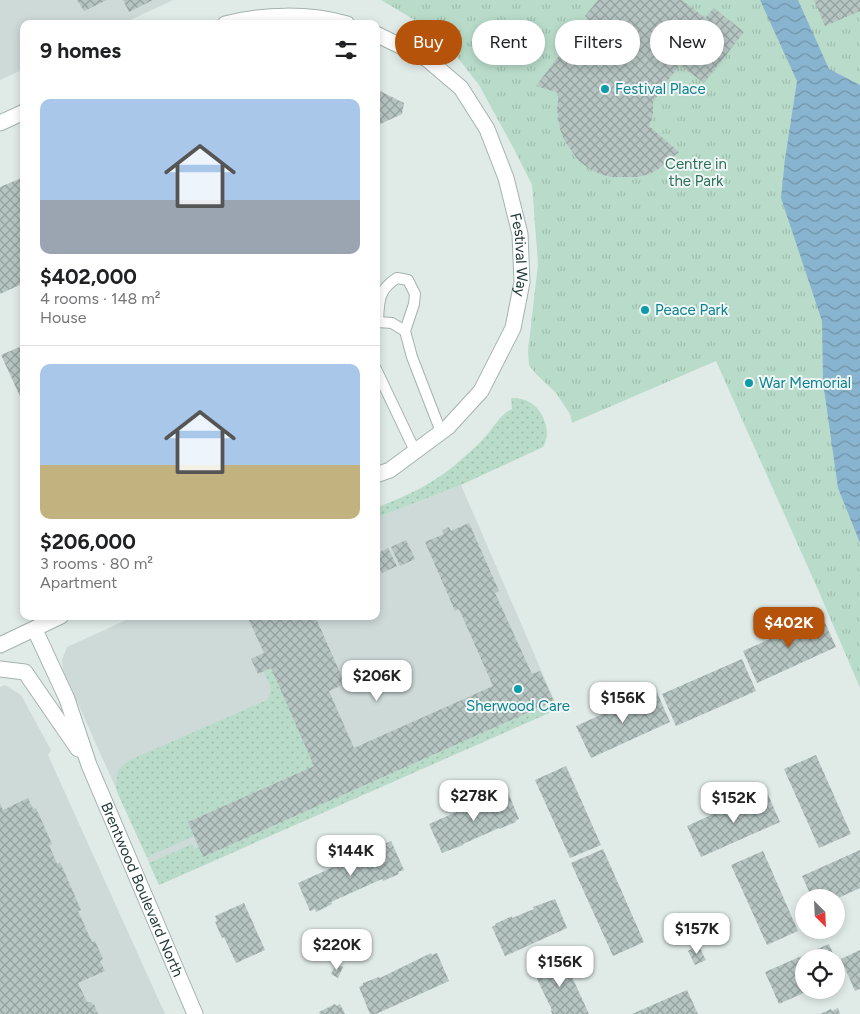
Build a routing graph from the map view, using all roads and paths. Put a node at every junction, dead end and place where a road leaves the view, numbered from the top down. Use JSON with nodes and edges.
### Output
{"nodes":[{"id":1,"x":239,"y":20,"type":"edge"},
{"id":2,"x":320,"y":20,"type":"edge"},
{"id":3,"x":380,"y":36,"type":"edge"},
{"id":4,"x":20,"y":114,"type":"edge"},
{"id":5,"x":0,"y":123,"type":"edge"},
{"id":6,"x":380,"y":295,"type":"edge"},
{"id":7,"x":380,"y":323,"type":"edge"},
{"id":8,"x":405,"y":331,"type":"junction"},
{"id":9,"x":380,"y":377,"type":"edge"},
{"id":10,"x":441,"y":432,"type":"junction"},
{"id":11,"x":415,"y":451,"type":"junction"},
{"id":12,"x":380,"y":474,"type":"edge"},
{"id":13,"x":54,"y":620,"type":"edge"},
{"id":14,"x":35,"y":630,"type":"junction"},
{"id":15,"x":0,"y":645,"type":"edge"},
{"id":16,"x":0,"y":669,"type":"edge"},
{"id":17,"x":89,"y":765,"type":"junction"},
{"id":18,"x":195,"y":1014,"type":"edge"}],
"edges":[{"from":1,"to":2,"type":"street"},
{"from":3,"to":10,"type":"street","name":"Festival Way"},
{"from":4,"to":5,"type":"street"},
{"from":6,"to":8,"type":"lane"},
{"from":7,"to":8,"type":"lane"},
{"from":8,"to":10,"type":"lane"},
{"from":9,"to":11,"type":"lane"},
{"from":10,"to":11,"type":"street","name":"Festival Way"},
{"from":11,"to":12,"type":"street","name":"Festival Way"},
{"from":13,"to":14,"type":"street"},
{"from":14,"to":15,"type":"street"},
{"from":14,"to":17,"type":"street"},
{"from":16,"to":17,"type":"street"},
{"from":17,"to":18,"type":"street","name":"Brentwood Boulevard North"}]}
